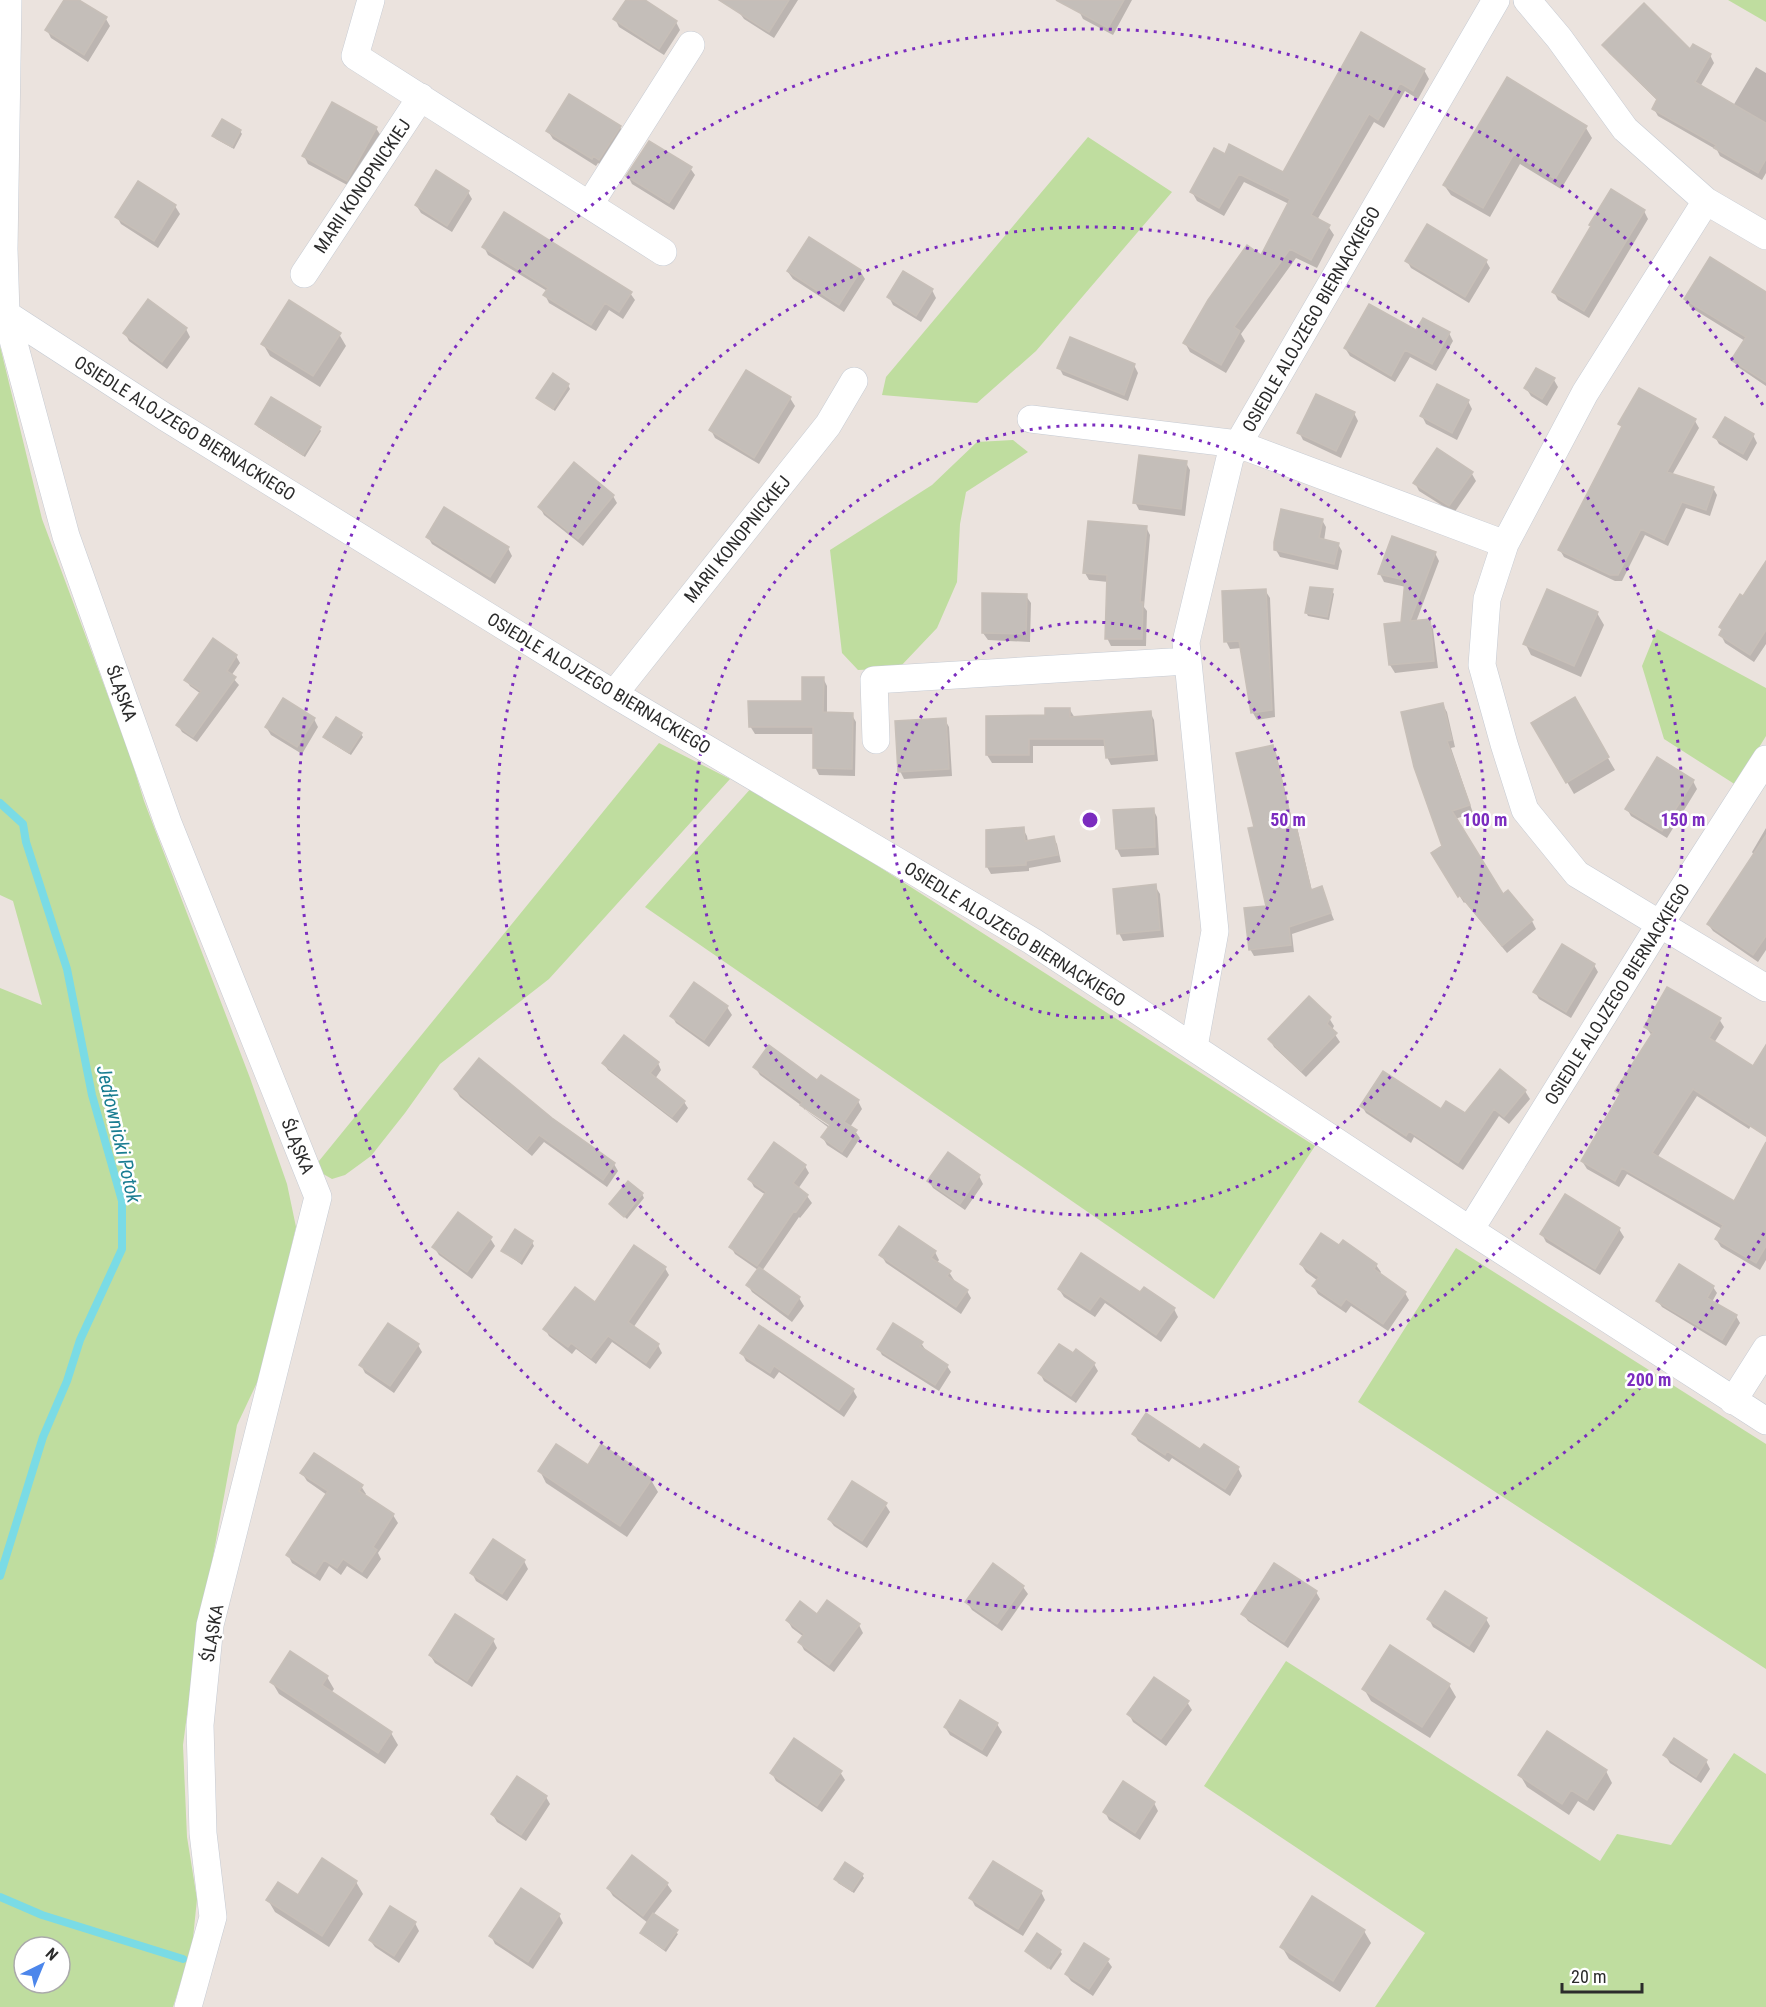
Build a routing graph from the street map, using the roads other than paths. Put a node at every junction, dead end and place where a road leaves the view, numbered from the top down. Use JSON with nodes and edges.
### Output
{"nodes":[{"id":1,"x":8,"y":0,"type":"edge"},
{"id":2,"x":371,"y":0,"type":"edge"},
{"id":3,"x":1496,"y":0,"type":"edge"},
{"id":4,"x":1527,"y":0,"type":"edge"},
{"id":5,"x":691,"y":45,"type":"dead end"},
{"id":6,"x":421,"y":97,"type":"junction"},
{"id":7,"x":1706,"y":201,"type":"junction"},
{"id":8,"x":590,"y":204,"type":"junction"},
{"id":9,"x":1766,"y":236,"type":"edge"},
{"id":10,"x":663,"y":252,"type":"dead end"},
{"id":11,"x":304,"y":274,"type":"dead end"},
{"id":12,"x":3,"y":312,"type":"edge"},
{"id":13,"x":854,"y":381,"type":"dead end"},
{"id":14,"x":1031,"y":419,"type":"dead end"},
{"id":15,"x":1238,"y":444,"type":"junction"},
{"id":16,"x":1505,"y":544,"type":"junction"},
{"id":17,"x":1187,"y":661,"type":"junction"},
{"id":18,"x":614,"y":694,"type":"junction"},
{"id":19,"x":876,"y":740,"type":"dead end"},
{"id":20,"x":1766,"y":759,"type":"edge"},
{"id":21,"x":1660,"y":924,"type":"junction"},
{"id":22,"x":1766,"y":988,"type":"edge"},
{"id":23,"x":1194,"y":1047,"type":"junction"},
{"id":24,"x":1470,"y":1230,"type":"junction"},
{"id":25,"x":1766,"y":1349,"type":"edge"},
{"id":26,"x":1733,"y":1401,"type":"junction"},
{"id":27,"x":1766,"y":1421,"type":"edge"},
{"id":28,"x":188,"y":2007,"type":"edge"}],
"edges":[{"from":1,"to":12,"type":"street","name":"ŚLĄSKA"},
{"from":2,"to":6,"type":"street"},
{"from":3,"to":15,"type":"street","name":"OSIEDLE ALOJZEGO BIERNACKIEGO"},
{"from":4,"to":7,"type":"street"},
{"from":5,"to":8,"type":"street"},
{"from":6,"to":8,"type":"street"},
{"from":6,"to":11,"type":"street","name":"MARII KONOPNICKIEJ"},
{"from":7,"to":9,"type":"street"},
{"from":7,"to":16,"type":"street"},
{"from":8,"to":10,"type":"street"},
{"from":12,"to":18,"type":"street","name":"OSIEDLE ALOJZEGO BIERNACKIEGO"},
{"from":12,"to":28,"type":"street","name":"ŚLĄSKA"},
{"from":13,"to":18,"type":"street","name":"MARII KONOPNICKIEJ"},
{"from":14,"to":15,"type":"street"},
{"from":15,"to":16,"type":"street"},
{"from":15,"to":17,"type":"street","name":"OSIEDLE ALOJZEGO BIERNACKIEGO"},
{"from":16,"to":21,"type":"street"},
{"from":17,"to":19,"type":"street"},
{"from":17,"to":23,"type":"street","name":"OSIEDLE ALOJZEGO BIERNACKIEGO"},
{"from":18,"to":23,"type":"street","name":"OSIEDLE ALOJZEGO BIERNACKIEGO"},
{"from":20,"to":21,"type":"street","name":"OSIEDLE ALOJZEGO BIERNACKIEGO"},
{"from":21,"to":22,"type":"street"},
{"from":21,"to":24,"type":"street","name":"OSIEDLE ALOJZEGO BIERNACKIEGO"},
{"from":23,"to":24,"type":"street","name":"OSIEDLE ALOJZEGO BIERNACKIEGO"},
{"from":24,"to":26,"type":"street","name":"OSIEDLE ALOJZEGO BIERNACKIEGO"},
{"from":25,"to":26,"type":"street"},
{"from":26,"to":27,"type":"street","name":"OSIEDLE ALOJZEGO BIERNACKIEGO"}]}
